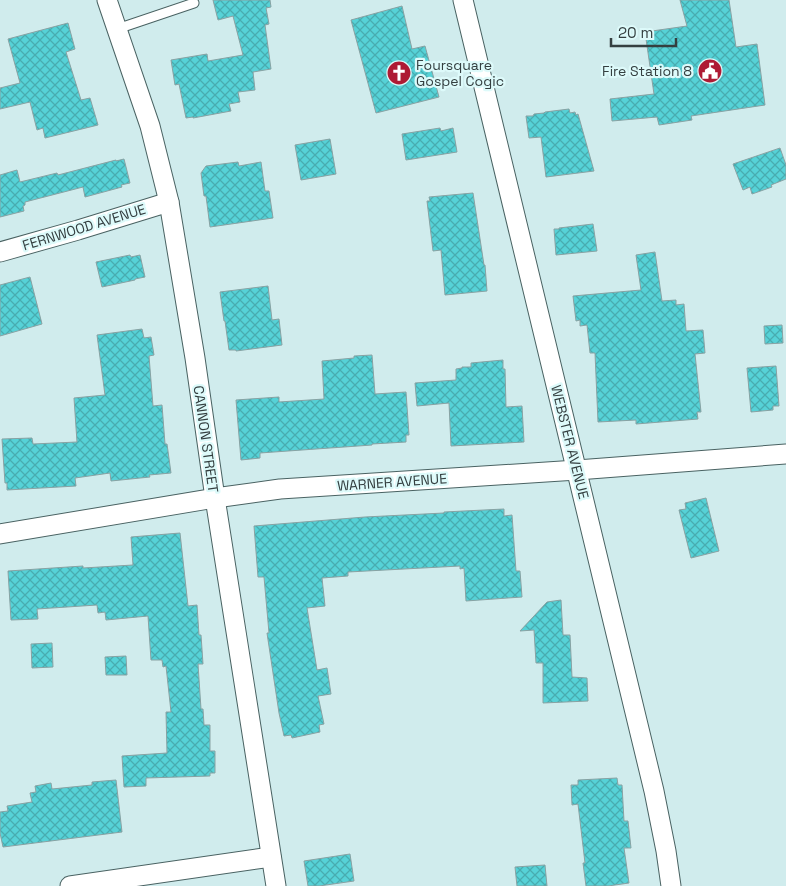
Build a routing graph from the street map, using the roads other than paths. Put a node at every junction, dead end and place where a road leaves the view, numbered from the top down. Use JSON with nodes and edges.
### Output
{"nodes":[{"id":1,"x":107,"y":0,"type":"edge"},
{"id":2,"x":463,"y":0,"type":"edge"},
{"id":3,"x":194,"y":2,"type":"dead end"},
{"id":4,"x":117,"y":29,"type":"junction"},
{"id":5,"x":169,"y":202,"type":"junction"},
{"id":6,"x":0,"y":252,"type":"edge"},
{"id":7,"x":786,"y":454,"type":"edge"},
{"id":8,"x":577,"y":470,"type":"junction"},
{"id":9,"x":215,"y":498,"type":"junction"},
{"id":10,"x":0,"y":534,"type":"edge"},
{"id":11,"x":272,"y":857,"type":"junction"},
{"id":12,"x":70,"y":886,"type":"edge"},
{"id":13,"x":276,"y":886,"type":"edge"},
{"id":14,"x":671,"y":886,"type":"edge"}],
"edges":[{"from":1,"to":4,"type":"street","name":"CANNON STREET"},
{"from":2,"to":8,"type":"street","name":"WEBSTER AVENUE"},
{"from":3,"to":4,"type":"lane"},
{"from":4,"to":5,"type":"street","name":"CANNON STREET"},
{"from":5,"to":6,"type":"street","name":"FERNWOOD AVENUE"},
{"from":5,"to":9,"type":"street","name":"CANNON STREET"},
{"from":7,"to":8,"type":"street","name":"WARNER AVENUE"},
{"from":8,"to":9,"type":"street","name":"WARNER AVENUE"},
{"from":8,"to":14,"type":"street","name":"WEBSTER AVENUE"},
{"from":9,"to":10,"type":"street","name":"WARNER AVENUE"},
{"from":9,"to":11,"type":"street","name":"CANNON STREET"},
{"from":11,"to":12,"type":"street"},
{"from":11,"to":13,"type":"street","name":"CANNON STREET"}]}
